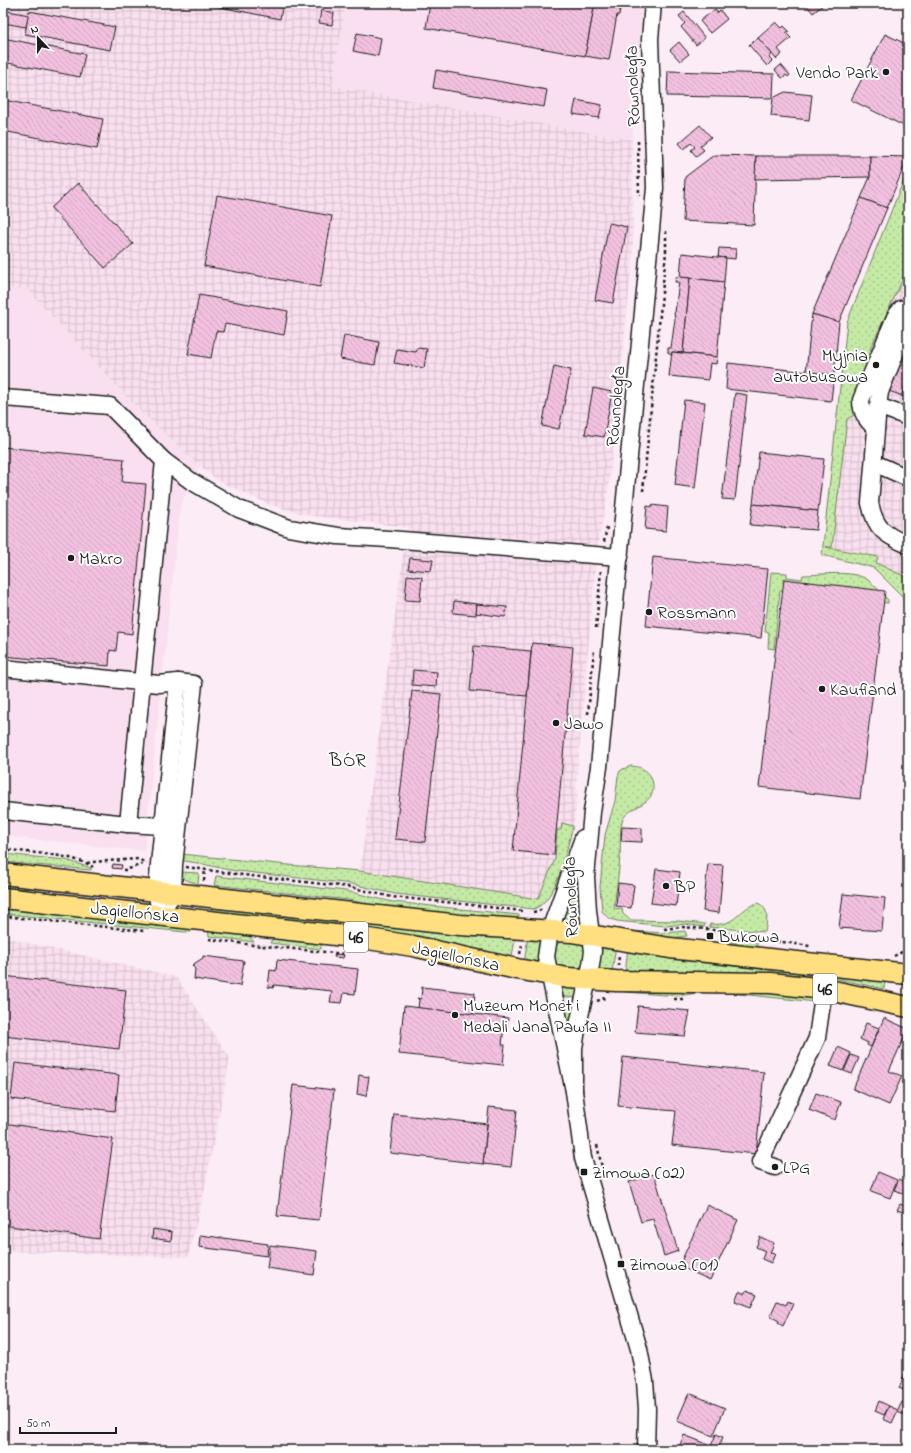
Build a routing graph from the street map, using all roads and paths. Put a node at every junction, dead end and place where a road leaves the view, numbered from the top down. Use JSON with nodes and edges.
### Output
{"nodes":[{"id":1,"x":653,"y":3,"type":"edge"},
{"id":2,"x":908,"y":308,"type":"edge"},
{"id":3,"x":908,"y":322,"type":"edge"},
{"id":4,"x":3,"y":398,"type":"edge"},
{"id":5,"x":878,"y":406,"type":"junction"},
{"id":6,"x":908,"y":418,"type":"edge"},
{"id":7,"x":876,"y":429,"type":"junction"},
{"id":8,"x":164,"y":461,"type":"junction"},
{"id":9,"x":874,"y":463,"type":"junction"},
{"id":10,"x":908,"y":478,"type":"edge"},
{"id":11,"x":908,"y":545,"type":"edge"},
{"id":12,"x":620,"y":557,"type":"junction"},
{"id":13,"x":601,"y":567,"type":"dead end"},
{"id":14,"x":596,"y":628,"type":"dead end"},
{"id":15,"x":594,"y":650,"type":"dead end"},
{"id":16,"x":3,"y":668,"type":"edge"},
{"id":17,"x":142,"y":682,"type":"junction"},
{"id":18,"x":178,"y":682,"type":"junction"},
{"id":19,"x":588,"y":717,"type":"dead end"},
{"id":20,"x":3,"y":811,"type":"edge"},
{"id":21,"x":592,"y":812,"type":"junction"},
{"id":22,"x":128,"y":824,"type":"junction"},
{"id":23,"x":162,"y":826,"type":"junction"},
{"id":24,"x":3,"y":847,"type":"edge"},
{"id":25,"x":12,"y":850,"type":"junction"},
{"id":26,"x":3,"y":851,"type":"edge"},
{"id":27,"x":87,"y":863,"type":"junction"},
{"id":28,"x":179,"y":865,"type":"dead end"},
{"id":29,"x":99,"y":868,"type":"dead end"},
{"id":30,"x":119,"y":870,"type":"dead end"},
{"id":31,"x":205,"y":870,"type":"junction"},
{"id":32,"x":3,"y":874,"type":"edge"},
{"id":33,"x":203,"y":884,"type":"dead end"},
{"id":34,"x":165,"y":892,"type":"junction"},
{"id":35,"x":546,"y":905,"type":"dead end"},
{"id":36,"x":3,"y":912,"type":"edge"},
{"id":37,"x":526,"y":912,"type":"dead end"},
{"id":38,"x":531,"y":912,"type":"dead end"},
{"id":39,"x":160,"y":915,"type":"junction"},
{"id":40,"x":659,"y":929,"type":"dead end"},
{"id":41,"x":550,"y":930,"type":"junction"},
{"id":42,"x":150,"y":932,"type":"dead end"},
{"id":43,"x":590,"y":935,"type":"junction"},
{"id":44,"x":203,"y":938,"type":"dead end"},
{"id":45,"x":784,"y":942,"type":"dead end"},
{"id":46,"x":522,"y":943,"type":"dead end"},
{"id":47,"x":908,"y":949,"type":"edge"},
{"id":48,"x":352,"y":954,"type":"dead end"},
{"id":49,"x":619,"y":954,"type":"dead end"},
{"id":50,"x":520,"y":956,"type":"dead end"},
{"id":51,"x":618,"y":967,"type":"dead end"},
{"id":52,"x":902,"y":967,"type":"edge"},
{"id":53,"x":549,"y":975,"type":"junction"},
{"id":54,"x":588,"y":980,"type":"junction"},
{"id":55,"x":824,"y":989,"type":"junction"},
{"id":56,"x":612,"y":994,"type":"dead end"},
{"id":57,"x":595,"y":1003,"type":"dead end"},
{"id":58,"x":908,"y":1007,"type":"edge"},
{"id":59,"x":574,"y":1091,"type":"junction"},
{"id":60,"x":596,"y":1139,"type":"dead end"},
{"id":61,"x":775,"y":1167,"type":"dead end"},
{"id":62,"x":604,"y":1173,"type":"dead end"},
{"id":63,"x":646,"y":1450,"type":"edge"}],
"edges":[{"from":1,"to":12,"type":"street","name":"Równoległa"},
{"from":2,"to":7,"type":"street"},
{"from":3,"to":5,"type":"street"},
{"from":4,"to":8,"type":"street"},
{"from":5,"to":6,"type":"street"},
{"from":5,"to":7,"type":"street"},
{"from":7,"to":9,"type":"street"},
{"from":8,"to":12,"type":"street"},
{"from":8,"to":17,"type":"street"},
{"from":9,"to":10,"type":"street"},
{"from":9,"to":11,"type":"street"},
{"from":12,"to":21,"type":"street","name":"Równoległa"},
{"from":13,"to":14,"type":"path"},
{"from":15,"to":19,"type":"path"},
{"from":16,"to":17,"type":"street"},
{"from":17,"to":18,"type":"street"},
{"from":17,"to":22,"type":"street"},
{"from":18,"to":23,"type":"street"},
{"from":18,"to":34,"type":"street"},
{"from":20,"to":22,"type":"street"},
{"from":21,"to":41,"type":"street","name":"Równoległa"},
{"from":21,"to":43,"type":"street","name":"Równoległa"},
{"from":22,"to":23,"type":"street"},
{"from":23,"to":34,"type":"street"},
{"from":24,"to":25,"type":"path"},
{"from":25,"to":26,"type":"path"},
{"from":25,"to":27,"type":"path"},
{"from":27,"to":29,"type":"path"},
{"from":27,"to":30,"type":"path"},
{"from":28,"to":31,"type":"path"},
{"from":31,"to":33,"type":"path"},
{"from":31,"to":37,"type":"path"},
{"from":32,"to":34,"type":"main road","name":"Jagiellońska","number":"46"},
{"from":34,"to":39,"type":"street"},
{"from":34,"to":41,"type":"main road","name":"Jagiellońska","number":"46"},
{"from":35,"to":38,"type":"path"},
{"from":36,"to":39,"type":"main road","name":"Jagiellońska","number":"46"},
{"from":36,"to":42,"type":"path"},
{"from":39,"to":53,"type":"main road","name":"Jagiellońska","number":"46"},
{"from":40,"to":45,"type":"path"},
{"from":41,"to":43,"type":"main road","name":"Jagiellońska","number":"46"},
{"from":41,"to":53,"type":"street","name":"Równoległa"},
{"from":43,"to":52,"type":"main road","name":"Jagiellońska","number":"46"},
{"from":43,"to":54,"type":"street","name":"Równoległa"},
{"from":44,"to":48,"type":"path"},
{"from":46,"to":50,"type":"path"},
{"from":47,"to":52,"type":"path"},
{"from":49,"to":51,"type":"path"},
{"from":53,"to":54,"type":"main road","name":"Jagiellońska","number":"46"},
{"from":53,"to":59,"type":"street","name":"Równoległa"},
{"from":54,"to":55,"type":"main road","name":"Jagiellońska","number":"46"},
{"from":54,"to":59,"type":"street","name":"Równoległa"},
{"from":55,"to":58,"type":"main road","name":"Jagiellońska","number":"46"},
{"from":55,"to":61,"type":"street"},
{"from":56,"to":57,"type":"path"},
{"from":59,"to":63,"type":"street"},
{"from":60,"to":62,"type":"path"}]}
